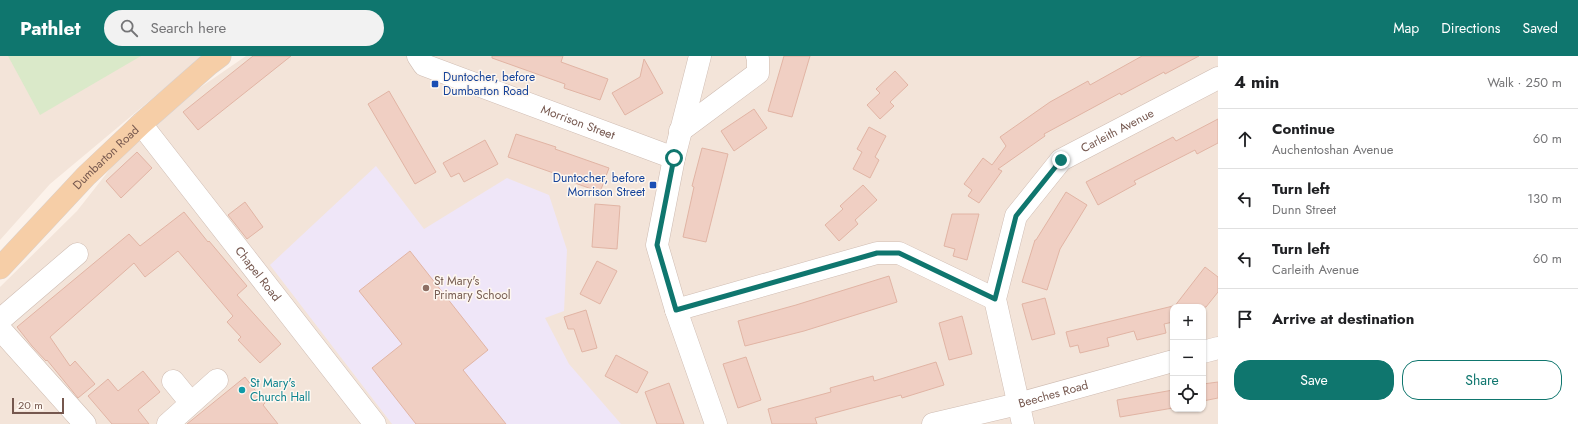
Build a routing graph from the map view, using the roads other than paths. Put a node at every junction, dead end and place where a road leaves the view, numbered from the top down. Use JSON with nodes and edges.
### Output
{"nodes":[{"id":1,"x":220,"y":56,"type":"edge"},
{"id":2,"x":418,"y":56,"type":"edge"},
{"id":3,"x":700,"y":56,"type":"edge"},
{"id":4,"x":756,"y":56,"type":"edge"},
{"id":5,"x":1218,"y":78,"type":"edge"},
{"id":6,"x":141,"y":124,"type":"junction"},
{"id":7,"x":680,"y":131,"type":"junction"},
{"id":8,"x":674,"y":158,"type":"junction"},
{"id":9,"x":77,"y":254,"type":"dead end"},
{"id":10,"x":0,"y":268,"type":"edge"},
{"id":11,"x":995,"y":299,"type":"junction"},
{"id":12,"x":676,"y":310,"type":"junction"},
{"id":13,"x":0,"y":320,"type":"edge"},
{"id":14,"x":0,"y":329,"type":"edge"},
{"id":15,"x":1218,"y":348,"type":"edge"},
{"id":16,"x":1206,"y":351,"type":"edge"},
{"id":17,"x":1170,"y":362,"type":"edge"},
{"id":18,"x":217,"y":380,"type":"dead end"},
{"id":19,"x":173,"y":381,"type":"dead end"},
{"id":20,"x":191,"y":403,"type":"junction"},
{"id":21,"x":1021,"y":414,"type":"edge"},
{"id":22,"x":86,"y":424,"type":"edge"},
{"id":23,"x":168,"y":424,"type":"edge"},
{"id":24,"x":375,"y":424,"type":"edge"},
{"id":25,"x":716,"y":424,"type":"edge"},
{"id":26,"x":933,"y":424,"type":"edge"}],
"edges":[{"from":1,"to":6,"type":"main road","name":"Dumbarton Road"},
{"from":2,"to":8,"type":"street","name":"Morrison Street"},
{"from":3,"to":7,"type":"street"},
{"from":4,"to":7,"type":"street"},
{"from":5,"to":11,"type":"street","name":"Carleith Avenue"},
{"from":6,"to":10,"type":"main road","name":"Dumbarton Road"},
{"from":6,"to":24,"type":"street","name":"Chapel Road"},
{"from":7,"to":8,"type":"street"},
{"from":8,"to":12,"type":"street"},
{"from":9,"to":13,"type":"street"},
{"from":11,"to":12,"type":"street"},
{"from":11,"to":21,"type":"street","name":"Carleith Avenue"},
{"from":12,"to":25,"type":"street"},
{"from":14,"to":22,"type":"street"},
{"from":15,"to":16,"type":"street"},
{"from":17,"to":21,"type":"street","name":"Beeches Road"},
{"from":18,"to":20,"type":"street"},
{"from":19,"to":20,"type":"street"},
{"from":20,"to":23,"type":"street"},
{"from":21,"to":26,"type":"street","name":"Beeches Road"}]}
